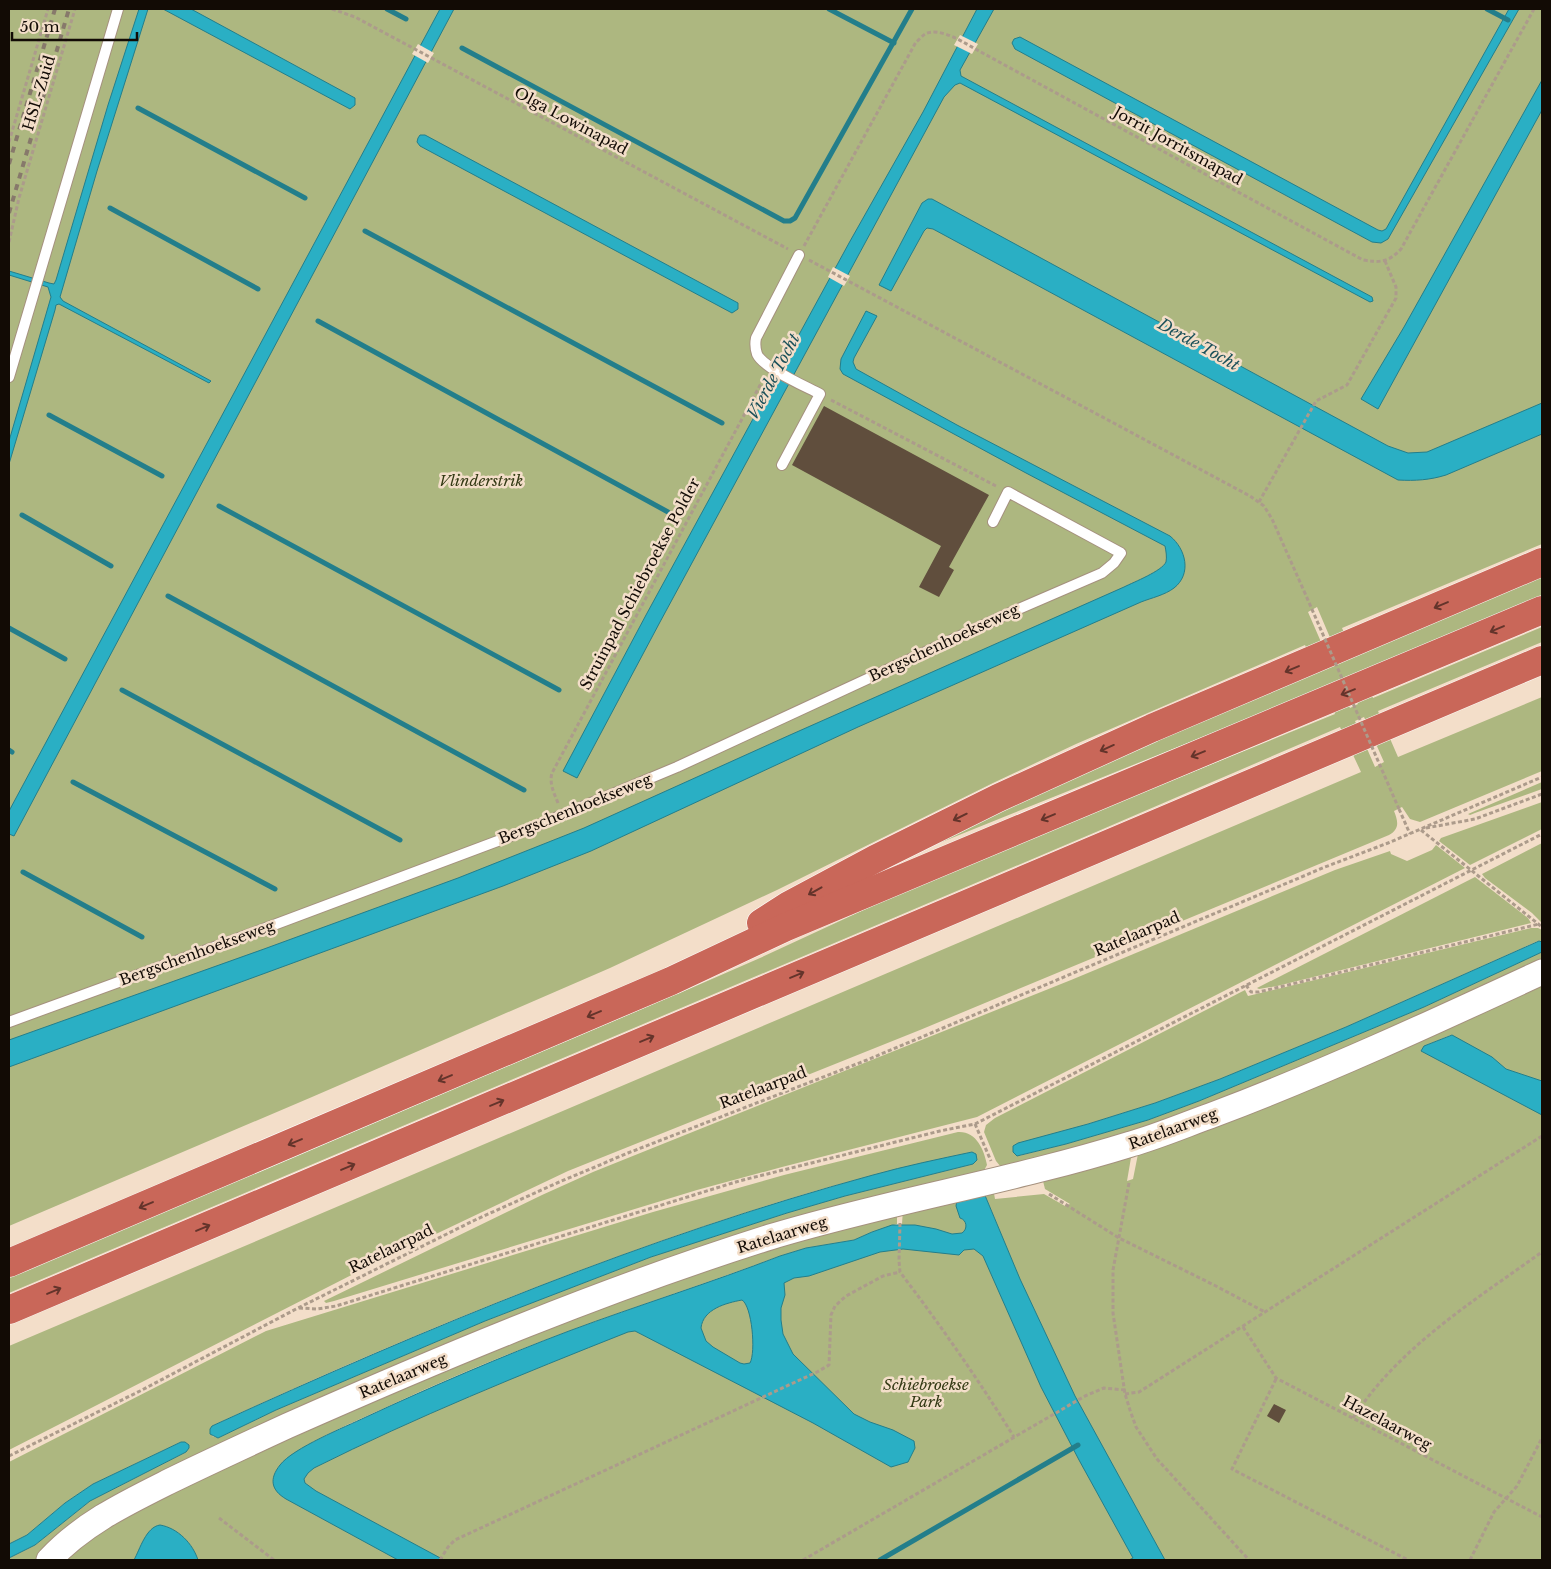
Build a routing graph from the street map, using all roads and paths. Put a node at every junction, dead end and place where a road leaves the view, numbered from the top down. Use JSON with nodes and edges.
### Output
{"nodes":[{"id":1,"x":48,"y":9,"type":"edge"},
{"id":2,"x":76,"y":9,"type":"edge"},
{"id":3,"x":118,"y":9,"type":"edge"},
{"id":4,"x":332,"y":9,"type":"edge"},
{"id":5,"x":1534,"y":9,"type":"edge"},
{"id":6,"x":9,"y":142,"type":"edge"},
{"id":7,"x":9,"y":242,"type":"edge"},
{"id":8,"x":799,"y":255,"type":"junction"},
{"id":9,"x":1385,"y":261,"type":"junction"},
{"id":10,"x":824,"y":268,"type":"dead end"},
{"id":11,"x":771,"y":368,"type":"junction"},
{"id":12,"x":9,"y":377,"type":"edge"},
{"id":13,"x":820,"y":394,"type":"junction"},
{"id":14,"x":782,"y":465,"type":"dead end"},
{"id":15,"x":1008,"y":492,"type":"junction"},
{"id":16,"x":1259,"y":502,"type":"junction"},
{"id":17,"x":993,"y":522,"type":"dead end"},
{"id":18,"x":1542,"y":562,"type":"edge"},
{"id":19,"x":1542,"y":610,"type":"edge"},
{"id":20,"x":1535,"y":664,"type":"edge"},
{"id":21,"x":1542,"y":777,"type":"edge"},
{"id":22,"x":1542,"y":794,"type":"edge"},
{"id":23,"x":563,"y":815,"type":"junction"},
{"id":24,"x":1420,"y":830,"type":"junction"},
{"id":25,"x":1410,"y":834,"type":"junction"},
{"id":26,"x":1542,"y":834,"type":"edge"},
{"id":27,"x":1472,"y":870,"type":"junction"},
{"id":28,"x":1540,"y":926,"type":"edge"},
{"id":29,"x":1542,"y":972,"type":"edge"},
{"id":30,"x":671,"y":980,"type":"junction"},
{"id":31,"x":1246,"y":985,"type":"junction"},
{"id":32,"x":9,"y":1022,"type":"edge"},
{"id":33,"x":975,"y":1124,"type":"junction"},
{"id":34,"x":1542,"y":1136,"type":"edge"},
{"id":35,"x":999,"y":1180,"type":"junction"},
{"id":36,"x":1129,"y":1182,"type":"dead end"},
{"id":37,"x":1049,"y":1194,"type":"dead end"},
{"id":38,"x":900,"y":1216,"type":"dead end"},
{"id":39,"x":1119,"y":1238,"type":"junction"},
{"id":40,"x":1542,"y":1252,"type":"edge"},
{"id":41,"x":9,"y":1263,"type":"edge"},
{"id":42,"x":900,"y":1272,"type":"junction"},
{"id":43,"x":298,"y":1308,"type":"junction"},
{"id":44,"x":9,"y":1310,"type":"edge"},
{"id":45,"x":1265,"y":1312,"type":"junction"},
{"id":46,"x":1243,"y":1327,"type":"junction"},
{"id":47,"x":1276,"y":1378,"type":"junction"},
{"id":48,"x":1125,"y":1392,"type":"junction"},
{"id":49,"x":1353,"y":1418,"type":"junction"},
{"id":50,"x":1014,"y":1437,"type":"junction"},
{"id":51,"x":1542,"y":1438,"type":"edge"},
{"id":52,"x":9,"y":1456,"type":"edge"},
{"id":53,"x":1507,"y":1499,"type":"junction"},
{"id":54,"x":1542,"y":1517,"type":"edge"},
{"id":55,"x":219,"y":1518,"type":"dead end"},
{"id":56,"x":49,"y":1560,"type":"edge"},
{"id":57,"x":274,"y":1560,"type":"edge"},
{"id":58,"x":440,"y":1560,"type":"edge"},
{"id":59,"x":803,"y":1560,"type":"edge"},
{"id":60,"x":1249,"y":1560,"type":"edge"},
{"id":61,"x":1408,"y":1560,"type":"edge"},
{"id":62,"x":1470,"y":1560,"type":"edge"}],
"edges":[{"from":1,"to":6,"type":"path","name":"HSL-Zuid"},
{"from":2,"to":7,"type":"path","name":"HSL-Zuid"},
{"from":3,"to":12,"type":"lane"},
{"from":4,"to":8,"type":"path","name":"Olga Lowinapad"},
{"from":5,"to":9,"type":"path"},
{"from":8,"to":9,"type":"path","name":"Jorrit Jorritsmapad"},
{"from":8,"to":11,"type":"lane"},
{"from":9,"to":16,"type":"path"},
{"from":10,"to":16,"type":"path"},
{"from":11,"to":13,"type":"lane"},
{"from":11,"to":23,"type":"path","name":"Struinpad Schiebroekse Polder"},
{"from":13,"to":14,"type":"lane"},
{"from":13,"to":15,"type":"path"},
{"from":15,"to":17,"type":"lane"},
{"from":15,"to":23,"type":"lane","name":"Bergschenhoekseweg"},
{"from":16,"to":25,"type":"path","bridge":true},
{"from":18,"to":30,"type":"highway","one_way":true},
{"from":19,"to":30,"type":"highway","one_way":true},
{"from":44,"to":20,"type":"highway","one_way":true},
{"from":21,"to":24,"type":"path","name":"Ratelaarpad"},
{"from":22,"to":24,"type":"path"},
{"from":23,"to":32,"type":"lane","name":"Bergschenhoekseweg"},
{"from":24,"to":25,"type":"path","name":"Ratelaarpad"},
{"from":24,"to":27,"type":"path"},
{"from":25,"to":43,"type":"path","name":"Ratelaarpad"},
{"from":26,"to":27,"type":"path"},
{"from":27,"to":28,"type":"path"},
{"from":27,"to":31,"type":"path"},
{"from":28,"to":31,"type":"path"},
{"from":29,"to":35,"type":"street","name":"Ratelaarweg"},
{"from":30,"to":41,"type":"highway","one_way":true},
{"from":31,"to":33,"type":"path"},
{"from":33,"to":35,"type":"path"},
{"from":33,"to":43,"type":"path"},
{"from":34,"to":45,"type":"path"},
{"from":35,"to":56,"type":"street","name":"Ratelaarweg"},
{"from":36,"to":39,"type":"path"},
{"from":37,"to":39,"type":"path"},
{"from":38,"to":42,"type":"path"},
{"from":39,"to":45,"type":"path"},
{"from":39,"to":48,"type":"path"},
{"from":40,"to":49,"type":"path"},
{"from":42,"to":50,"type":"path"},
{"from":42,"to":58,"type":"path"},
{"from":43,"to":52,"type":"path","name":"Ratelaarpad"},
{"from":45,"to":46,"type":"path"},
{"from":46,"to":47,"type":"path","name":"Hazelaarweg"},
{"from":46,"to":48,"type":"path"},
{"from":47,"to":49,"type":"path","name":"Hazelaarweg"},
{"from":47,"to":61,"type":"path"},
{"from":48,"to":50,"type":"path"},
{"from":48,"to":60,"type":"path"},
{"from":49,"to":53,"type":"path","name":"Hazelaarweg"},
{"from":50,"to":59,"type":"path"},
{"from":51,"to":53,"type":"path"},
{"from":53,"to":54,"type":"path","name":"Hazelaarweg"},
{"from":53,"to":62,"type":"path"},
{"from":55,"to":57,"type":"path"}]}
